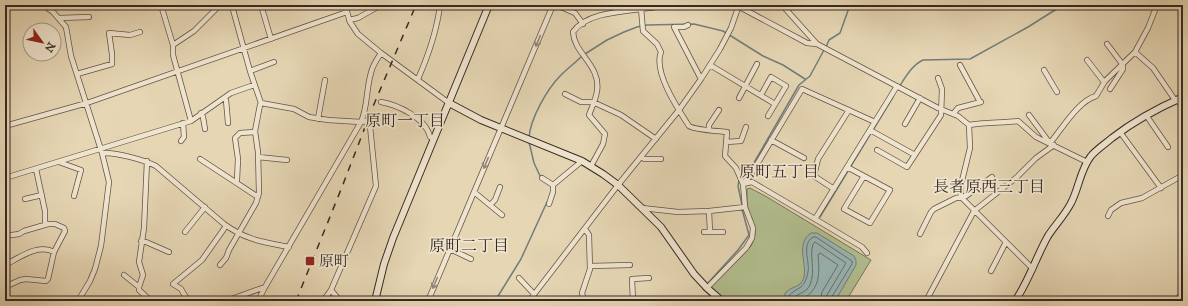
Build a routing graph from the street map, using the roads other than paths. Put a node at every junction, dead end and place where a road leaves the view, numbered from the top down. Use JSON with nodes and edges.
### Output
{"nodes":[{"id":1,"x":8,"y":5,"type":"edge"},
{"id":2,"x":43,"y":5,"type":"edge"},
{"id":3,"x":160,"y":5,"type":"edge"},
{"id":4,"x":220,"y":5,"type":"edge"},
{"id":5,"x":261,"y":5,"type":"edge"},
{"id":6,"x":345,"y":5,"type":"edge"},
{"id":7,"x":381,"y":5,"type":"edge"},
{"id":8,"x":440,"y":5,"type":"edge"},
{"id":9,"x":489,"y":5,"type":"edge"},
{"id":10,"x":553,"y":5,"type":"edge"},
{"id":11,"x":556,"y":5,"type":"edge"},
{"id":12,"x":665,"y":5,"type":"edge"},
{"id":13,"x":738,"y":5,"type":"edge"},
{"id":14,"x":782,"y":5,"type":"edge"},
{"id":15,"x":1157,"y":5,"type":"edge"},
{"id":16,"x":50,"y":6,"type":"edge"},
{"id":17,"x":232,"y":6,"type":"edge"},
{"id":18,"x":5,"y":8,"type":"edge"},
{"id":19,"x":641,"y":8,"type":"junction"},
{"id":20,"x":346,"y":12,"type":"junction"},
{"id":21,"x":88,"y":17,"type":"dead end"},
{"id":22,"x":60,"y":18,"type":"junction"},
{"id":23,"x":349,"y":20,"type":"junction"},
{"id":24,"x":583,"y":24,"type":"junction"},
{"id":25,"x":688,"y":25,"type":"dead end"},
{"id":26,"x":140,"y":32,"type":"dead end"},
{"id":27,"x":271,"y":39,"type":"junction"},
{"id":28,"x":817,"y":44,"type":"junction"},
{"id":29,"x":1107,"y":44,"type":"dead end"},
{"id":30,"x":173,"y":45,"type":"junction"},
{"id":31,"x":244,"y":49,"type":"junction"},
{"id":32,"x":1135,"y":52,"type":"junction"},
{"id":33,"x":381,"y":53,"type":"junction"},
{"id":34,"x":1087,"y":60,"type":"dead end"},
{"id":35,"x":274,"y":62,"type":"dead end"},
{"id":36,"x":757,"y":64,"type":"dead end"},
{"id":37,"x":710,"y":65,"type":"junction"},
{"id":38,"x":960,"y":65,"type":"dead end"},
{"id":39,"x":1123,"y":65,"type":"junction"},
{"id":40,"x":1044,"y":70,"type":"dead end"},
{"id":41,"x":250,"y":71,"type":"junction"},
{"id":42,"x":177,"y":72,"type":"junction"},
{"id":43,"x":77,"y":74,"type":"junction"},
{"id":44,"x":938,"y":78,"type":"dead end"},
{"id":45,"x":418,"y":79,"type":"junction"},
{"id":46,"x":701,"y":79,"type":"junction"},
{"id":47,"x":325,"y":80,"type":"dead end"},
{"id":48,"x":1104,"y":82,"type":"junction"},
{"id":49,"x":254,"y":85,"type":"junction"},
{"id":50,"x":745,"y":86,"type":"junction"},
{"id":51,"x":897,"y":86,"type":"junction"},
{"id":52,"x":1110,"y":90,"type":"dead end"},
{"id":53,"x":1057,"y":92,"type":"dead end"},
{"id":54,"x":565,"y":94,"type":"dead end"},
{"id":55,"x":761,"y":95,"type":"junction"},
{"id":56,"x":224,"y":98,"type":"junction"},
{"id":57,"x":739,"y":98,"type":"dead end"},
{"id":58,"x":920,"y":98,"type":"junction"},
{"id":59,"x":1178,"y":99,"type":"edge"},
{"id":60,"x":87,"y":102,"type":"junction"},
{"id":61,"x":381,"y":102,"type":"dead end"},
{"id":62,"x":593,"y":102,"type":"junction"},
{"id":63,"x":261,"y":103,"type":"junction"},
{"id":64,"x":449,"y":103,"type":"junction"},
{"id":65,"x":775,"y":104,"type":"junction"},
{"id":66,"x":1183,"y":108,"type":"edge"},
{"id":67,"x":680,"y":110,"type":"junction"},
{"id":68,"x":719,"y":110,"type":"dead end"},
{"id":69,"x":849,"y":110,"type":"junction"},
{"id":70,"x":942,"y":110,"type":"junction"},
{"id":71,"x":201,"y":113,"type":"junction"},
{"id":72,"x":953,"y":114,"type":"junction"},
{"id":73,"x":1029,"y":115,"type":"dead end"},
{"id":74,"x":1146,"y":115,"type":"junction"},
{"id":75,"x":768,"y":116,"type":"dead end"},
{"id":76,"x":318,"y":119,"type":"junction"},
{"id":77,"x":191,"y":121,"type":"junction"},
{"id":78,"x":361,"y":122,"type":"junction"},
{"id":79,"x":875,"y":122,"type":"junction"},
{"id":80,"x":183,"y":123,"type":"junction"},
{"id":81,"x":228,"y":124,"type":"dead end"},
{"id":82,"x":905,"y":124,"type":"dead end"},
{"id":83,"x":969,"y":125,"type":"junction"},
{"id":84,"x":5,"y":126,"type":"edge"},
{"id":85,"x":502,"y":127,"type":"junction"},
{"id":86,"x":746,"y":127,"type":"dead end"},
{"id":87,"x":205,"y":129,"type":"dead end"},
{"id":88,"x":709,"y":129,"type":"junction"},
{"id":89,"x":870,"y":130,"type":"junction"},
{"id":90,"x":255,"y":132,"type":"junction"},
{"id":91,"x":1120,"y":132,"type":"junction"},
{"id":92,"x":434,"y":138,"type":"junction"},
{"id":93,"x":656,"y":139,"type":"junction"},
{"id":94,"x":771,"y":140,"type":"junction"},
{"id":95,"x":181,"y":141,"type":"dead end"},
{"id":96,"x":726,"y":142,"type":"junction"},
{"id":97,"x":1052,"y":144,"type":"junction"},
{"id":98,"x":1168,"y":146,"type":"dead end"},
{"id":99,"x":877,"y":150,"type":"dead end"},
{"id":100,"x":102,"y":151,"type":"junction"},
{"id":101,"x":915,"y":155,"type":"junction"},
{"id":102,"x":258,"y":157,"type":"junction"},
{"id":103,"x":642,"y":157,"type":"junction"},
{"id":104,"x":804,"y":158,"type":"dead end"},
{"id":105,"x":200,"y":159,"type":"dead end"},
{"id":106,"x":661,"y":159,"type":"dead end"},
{"id":107,"x":287,"y":160,"type":"dead end"},
{"id":108,"x":147,"y":161,"type":"junction"},
{"id":109,"x":582,"y":161,"type":"junction"},
{"id":110,"x":58,"y":162,"type":"junction"},
{"id":111,"x":1087,"y":162,"type":"junction"},
{"id":112,"x":591,"y":166,"type":"junction"},
{"id":113,"x":847,"y":167,"type":"junction"},
{"id":114,"x":36,"y":169,"type":"junction"},
{"id":115,"x":1183,"y":175,"type":"edge"},
{"id":116,"x":864,"y":176,"type":"junction"},
{"id":117,"x":992,"y":177,"type":"dead end"},
{"id":118,"x":5,"y":178,"type":"edge"},
{"id":119,"x":542,"y":178,"type":"dead end"},
{"id":120,"x":236,"y":182,"type":"junction"},
{"id":121,"x":743,"y":184,"type":"junction"},
{"id":122,"x":553,"y":185,"type":"junction"},
{"id":123,"x":618,"y":185,"type":"junction"},
{"id":124,"x":500,"y":187,"type":"dead end"},
{"id":125,"x":1161,"y":188,"type":"junction"},
{"id":126,"x":834,"y":189,"type":"junction"},
{"id":127,"x":474,"y":192,"type":"junction"},
{"id":128,"x":42,"y":195,"type":"junction"},
{"id":129,"x":74,"y":196,"type":"dead end"},
{"id":130,"x":258,"y":197,"type":"junction"},
{"id":131,"x":961,"y":197,"type":"junction"},
{"id":132,"x":25,"y":199,"type":"dead end"},
{"id":133,"x":549,"y":204,"type":"dead end"},
{"id":134,"x":490,"y":205,"type":"junction"},
{"id":135,"x":204,"y":207,"type":"junction"},
{"id":136,"x":745,"y":207,"type":"junction"},
{"id":137,"x":642,"y":208,"type":"junction"},
{"id":138,"x":709,"y":211,"type":"junction"},
{"id":139,"x":974,"y":211,"type":"junction"},
{"id":140,"x":502,"y":216,"type":"dead end"},
{"id":141,"x":1108,"y":216,"type":"dead end"},
{"id":142,"x":815,"y":220,"type":"junction"},
{"id":143,"x":45,"y":225,"type":"junction"},
{"id":144,"x":226,"y":226,"type":"junction"},
{"id":145,"x":585,"y":229,"type":"junction"},
{"id":146,"x":185,"y":232,"type":"dead end"},
{"id":147,"x":704,"y":232,"type":"dead end"},
{"id":148,"x":710,"y":232,"type":"junction"},
{"id":149,"x":723,"y":232,"type":"dead end"},
{"id":150,"x":238,"y":234,"type":"junction"},
{"id":151,"x":920,"y":234,"type":"dead end"},
{"id":152,"x":5,"y":236,"type":"edge"},
{"id":153,"x":141,"y":242,"type":"junction"},
{"id":154,"x":1006,"y":242,"type":"junction"},
{"id":155,"x":289,"y":247,"type":"junction"},
{"id":156,"x":450,"y":249,"type":"junction"},
{"id":157,"x":54,"y":252,"type":"junction"},
{"id":158,"x":169,"y":252,"type":"dead end"},
{"id":159,"x":867,"y":253,"type":"dead end"},
{"id":160,"x":470,"y":259,"type":"dead end"},
{"id":161,"x":5,"y":265,"type":"edge"},
{"id":162,"x":220,"y":265,"type":"dead end"},
{"id":163,"x":630,"y":265,"type":"dead end"},
{"id":164,"x":590,"y":266,"type":"junction"},
{"id":165,"x":1033,"y":269,"type":"junction"},
{"id":166,"x":991,"y":271,"type":"dead end"},
{"id":167,"x":124,"y":275,"type":"dead end"},
{"id":168,"x":519,"y":278,"type":"dead end"},
{"id":169,"x":649,"y":278,"type":"dead end"},
{"id":170,"x":5,"y":283,"type":"edge"},
{"id":171,"x":139,"y":287,"type":"junction"},
{"id":172,"x":265,"y":287,"type":"junction"},
{"id":173,"x":707,"y":288,"type":"junction"},
{"id":174,"x":331,"y":290,"type":"junction"},
{"id":175,"x":1183,"y":292,"type":"edge"},
{"id":176,"x":534,"y":294,"type":"junction"},
{"id":177,"x":78,"y":301,"type":"edge"},
{"id":178,"x":151,"y":301,"type":"edge"},
{"id":179,"x":188,"y":301,"type":"edge"},
{"id":180,"x":226,"y":301,"type":"edge"},
{"id":181,"x":258,"y":301,"type":"edge"},
{"id":182,"x":323,"y":301,"type":"edge"},
{"id":183,"x":340,"y":301,"type":"edge"},
{"id":184,"x":375,"y":301,"type":"edge"},
{"id":185,"x":428,"y":301,"type":"edge"},
{"id":186,"x":529,"y":301,"type":"edge"},
{"id":187,"x":584,"y":301,"type":"edge"},
{"id":188,"x":633,"y":301,"type":"edge"},
{"id":189,"x":722,"y":301,"type":"edge"},
{"id":190,"x":926,"y":301,"type":"edge"},
{"id":191,"x":1015,"y":301,"type":"edge"},
{"id":192,"x":1176,"y":301,"type":"edge"}],
"edges":[{"from":1,"to":18,"type":"street"},
{"from":2,"to":16,"type":"street"},
{"from":3,"to":30,"type":"street"},
{"from":4,"to":30,"type":"street"},
{"from":5,"to":27,"type":"street"},
{"from":6,"to":20,"type":"street"},
{"from":7,"to":23,"type":"street"},
{"from":8,"to":45,"type":"street"},
{"from":9,"to":64,"type":"street"},
{"from":10,"to":85,"type":"street","one_way":true},
{"from":11,"to":24,"type":"street"},
{"from":12,"to":19,"type":"street"},
{"from":13,"to":28,"type":"street"},
{"from":13,"to":37,"type":"street"},
{"from":14,"to":28,"type":"street"},
{"from":15,"to":32,"type":"street"},
{"from":16,"to":22,"type":"street"},
{"from":17,"to":31,"type":"street"},
{"from":19,"to":24,"type":"street"},
{"from":19,"to":67,"type":"street"},
{"from":20,"to":23,"type":"street"},
{"from":20,"to":27,"type":"street"},
{"from":21,"to":22,"type":"street"},
{"from":22,"to":43,"type":"street"},
{"from":23,"to":33,"type":"street"},
{"from":24,"to":62,"type":"street"},
{"from":25,"to":46,"type":"street"},
{"from":26,"to":43,"type":"street"},
{"from":27,"to":31,"type":"street"},
{"from":28,"to":51,"type":"street"},
{"from":29,"to":39,"type":"street"},
{"from":30,"to":42,"type":"street"},
{"from":31,"to":41,"type":"street"},
{"from":31,"to":42,"type":"street"},
{"from":32,"to":39,"type":"street"},
{"from":32,"to":59,"type":"street"},
{"from":33,"to":45,"type":"street"},
{"from":33,"to":78,"type":"street"},
{"from":34,"to":48,"type":"street"},
{"from":35,"to":41,"type":"street"},
{"from":36,"to":50,"type":"street"},
{"from":37,"to":46,"type":"street"},
{"from":37,"to":50,"type":"street"},
{"from":38,"to":72,"type":"street"},
{"from":39,"to":48,"type":"street"},
{"from":39,"to":52,"type":"street"},
{"from":40,"to":53,"type":"street"},
{"from":41,"to":49,"type":"street"},
{"from":42,"to":60,"type":"street"},
{"from":42,"to":77,"type":"street"},
{"from":43,"to":60,"type":"street"},
{"from":44,"to":70,"type":"street"},
{"from":45,"to":64,"type":"street"},
{"from":46,"to":67,"type":"street"},
{"from":47,"to":76,"type":"street"},
{"from":48,"to":97,"type":"street"},
{"from":49,"to":56,"type":"street"},
{"from":49,"to":63,"type":"street"},
{"from":50,"to":55,"type":"street"},
{"from":50,"to":57,"type":"street"},
{"from":51,"to":58,"type":"street"},
{"from":51,"to":79,"type":"street"},
{"from":54,"to":62,"type":"street"},
{"from":55,"to":65,"type":"street"},
{"from":55,"to":65,"type":"street"},
{"from":56,"to":71,"type":"street"},
{"from":56,"to":81,"type":"street"},
{"from":58,"to":70,"type":"street"},
{"from":58,"to":82,"type":"street"},
{"from":59,"to":66,"type":"street"},
{"from":59,"to":74,"type":"street"},
{"from":60,"to":84,"type":"street"},
{"from":60,"to":100,"type":"street"},
{"from":61,"to":92,"type":"street"},
{"from":62,"to":93,"type":"street"},
{"from":62,"to":112,"type":"street"},
{"from":63,"to":76,"type":"street"},
{"from":63,"to":90,"type":"street"},
{"from":64,"to":85,"type":"street"},
{"from":64,"to":92,"type":"street"},
{"from":65,"to":75,"type":"street"},
{"from":67,"to":88,"type":"street"},
{"from":67,"to":93,"type":"street"},
{"from":68,"to":88,"type":"street"},
{"from":69,"to":79,"type":"street"},
{"from":69,"to":94,"type":"street"},
{"from":69,"to":126,"type":"street"},
{"from":70,"to":72,"type":"street"},
{"from":70,"to":101,"type":"street"},
{"from":71,"to":77,"type":"street"},
{"from":71,"to":87,"type":"street"},
{"from":72,"to":83,"type":"street"},
{"from":73,"to":97,"type":"street"},
{"from":74,"to":91,"type":"street"},
{"from":74,"to":98,"type":"street"},
{"from":76,"to":78,"type":"street"},
{"from":77,"to":80,"type":"street"},
{"from":78,"to":155,"type":"street"},
{"from":78,"to":174,"type":"street"},
{"from":79,"to":89,"type":"street"},
{"from":80,"to":95,"type":"street"},
{"from":80,"to":100,"type":"street"},
{"from":83,"to":97,"type":"street"},
{"from":83,"to":131,"type":"street"},
{"from":85,"to":109,"type":"street"},
{"from":85,"to":127,"type":"street","one_way":true},
{"from":86,"to":96,"type":"street"},
{"from":88,"to":96,"type":"street"},
{"from":89,"to":101,"type":"street"},
{"from":89,"to":113,"type":"street"},
{"from":90,"to":102,"type":"street"},
{"from":90,"to":120,"type":"street"},
{"from":91,"to":111,"type":"street"},
{"from":91,"to":125,"type":"street"},
{"from":92,"to":184,"type":"street"},
{"from":93,"to":103,"type":"street"},
{"from":94,"to":104,"type":"street"},
{"from":94,"to":121,"type":"street"},
{"from":96,"to":121,"type":"street"},
{"from":97,"to":111,"type":"street"},
{"from":97,"to":139,"type":"street"},
{"from":99,"to":101,"type":"street"},
{"from":100,"to":108,"type":"street"},
{"from":100,"to":110,"type":"street"},
{"from":100,"to":177,"type":"street"},
{"from":102,"to":107,"type":"street"},
{"from":102,"to":130,"type":"street"},
{"from":103,"to":106,"type":"street"},
{"from":103,"to":123,"type":"street"},
{"from":105,"to":120,"type":"street"},
{"from":108,"to":135,"type":"street"},
{"from":108,"to":153,"type":"street"},
{"from":109,"to":112,"type":"street"},
{"from":109,"to":122,"type":"street"},
{"from":110,"to":114,"type":"street"},
{"from":110,"to":129,"type":"street"},
{"from":111,"to":165,"type":"street"},
{"from":112,"to":123,"type":"street"},
{"from":113,"to":116,"type":"street"},
{"from":113,"to":126,"type":"street"},
{"from":114,"to":118,"type":"street"},
{"from":114,"to":128,"type":"street"},
{"from":115,"to":125,"type":"street"},
{"from":116,"to":116,"type":"street"},
{"from":117,"to":131,"type":"street"},
{"from":119,"to":122,"type":"street"},
{"from":120,"to":130,"type":"street"},
{"from":121,"to":136,"type":"street"},
{"from":121,"to":142,"type":"street"},
{"from":122,"to":133,"type":"street"},
{"from":123,"to":137,"type":"street"},
{"from":123,"to":145,"type":"street"},
{"from":124,"to":134,"type":"street"},
{"from":125,"to":141,"type":"street"},
{"from":126,"to":142,"type":"street"},
{"from":127,"to":134,"type":"street"},
{"from":127,"to":156,"type":"street"},
{"from":128,"to":132,"type":"street"},
{"from":128,"to":143,"type":"street"},
{"from":130,"to":150,"type":"street"},
{"from":131,"to":139,"type":"street"},
{"from":131,"to":151,"type":"street"},
{"from":134,"to":140,"type":"street"},
{"from":135,"to":144,"type":"street"},
{"from":135,"to":146,"type":"street"},
{"from":136,"to":138,"type":"street"},
{"from":136,"to":173,"type":"street"},
{"from":137,"to":138,"type":"street"},
{"from":137,"to":173,"type":"street"},
{"from":138,"to":148,"type":"street"},
{"from":139,"to":154,"type":"street"},
{"from":139,"to":190,"type":"street"},
{"from":142,"to":159,"type":"street"},
{"from":143,"to":152,"type":"street"},
{"from":143,"to":157,"type":"street"},
{"from":144,"to":150,"type":"street"},
{"from":144,"to":179,"type":"street"},
{"from":145,"to":164,"type":"street"},
{"from":145,"to":176,"type":"street"},
{"from":147,"to":148,"type":"street"},
{"from":148,"to":149,"type":"street"},
{"from":150,"to":155,"type":"street"},
{"from":150,"to":162,"type":"street"},
{"from":153,"to":158,"type":"street"},
{"from":153,"to":171,"type":"street"},
{"from":154,"to":165,"type":"street"},
{"from":154,"to":166,"type":"street"},
{"from":155,"to":172,"type":"street"},
{"from":156,"to":160,"type":"street"},
{"from":156,"to":185,"type":"street","one_way":true},
{"from":157,"to":161,"type":"street"},
{"from":157,"to":170,"type":"street"},
{"from":163,"to":164,"type":"street"},
{"from":164,"to":187,"type":"street"},
{"from":165,"to":191,"type":"street"},
{"from":167,"to":171,"type":"street"},
{"from":168,"to":176,"type":"street"},
{"from":169,"to":188,"type":"street"},
{"from":171,"to":178,"type":"street"},
{"from":172,"to":180,"type":"street"},
{"from":172,"to":181,"type":"street"},
{"from":173,"to":189,"type":"street"},
{"from":174,"to":182,"type":"street"},
{"from":174,"to":183,"type":"street"},
{"from":175,"to":192,"type":"street"},
{"from":176,"to":186,"type":"street"}]}
